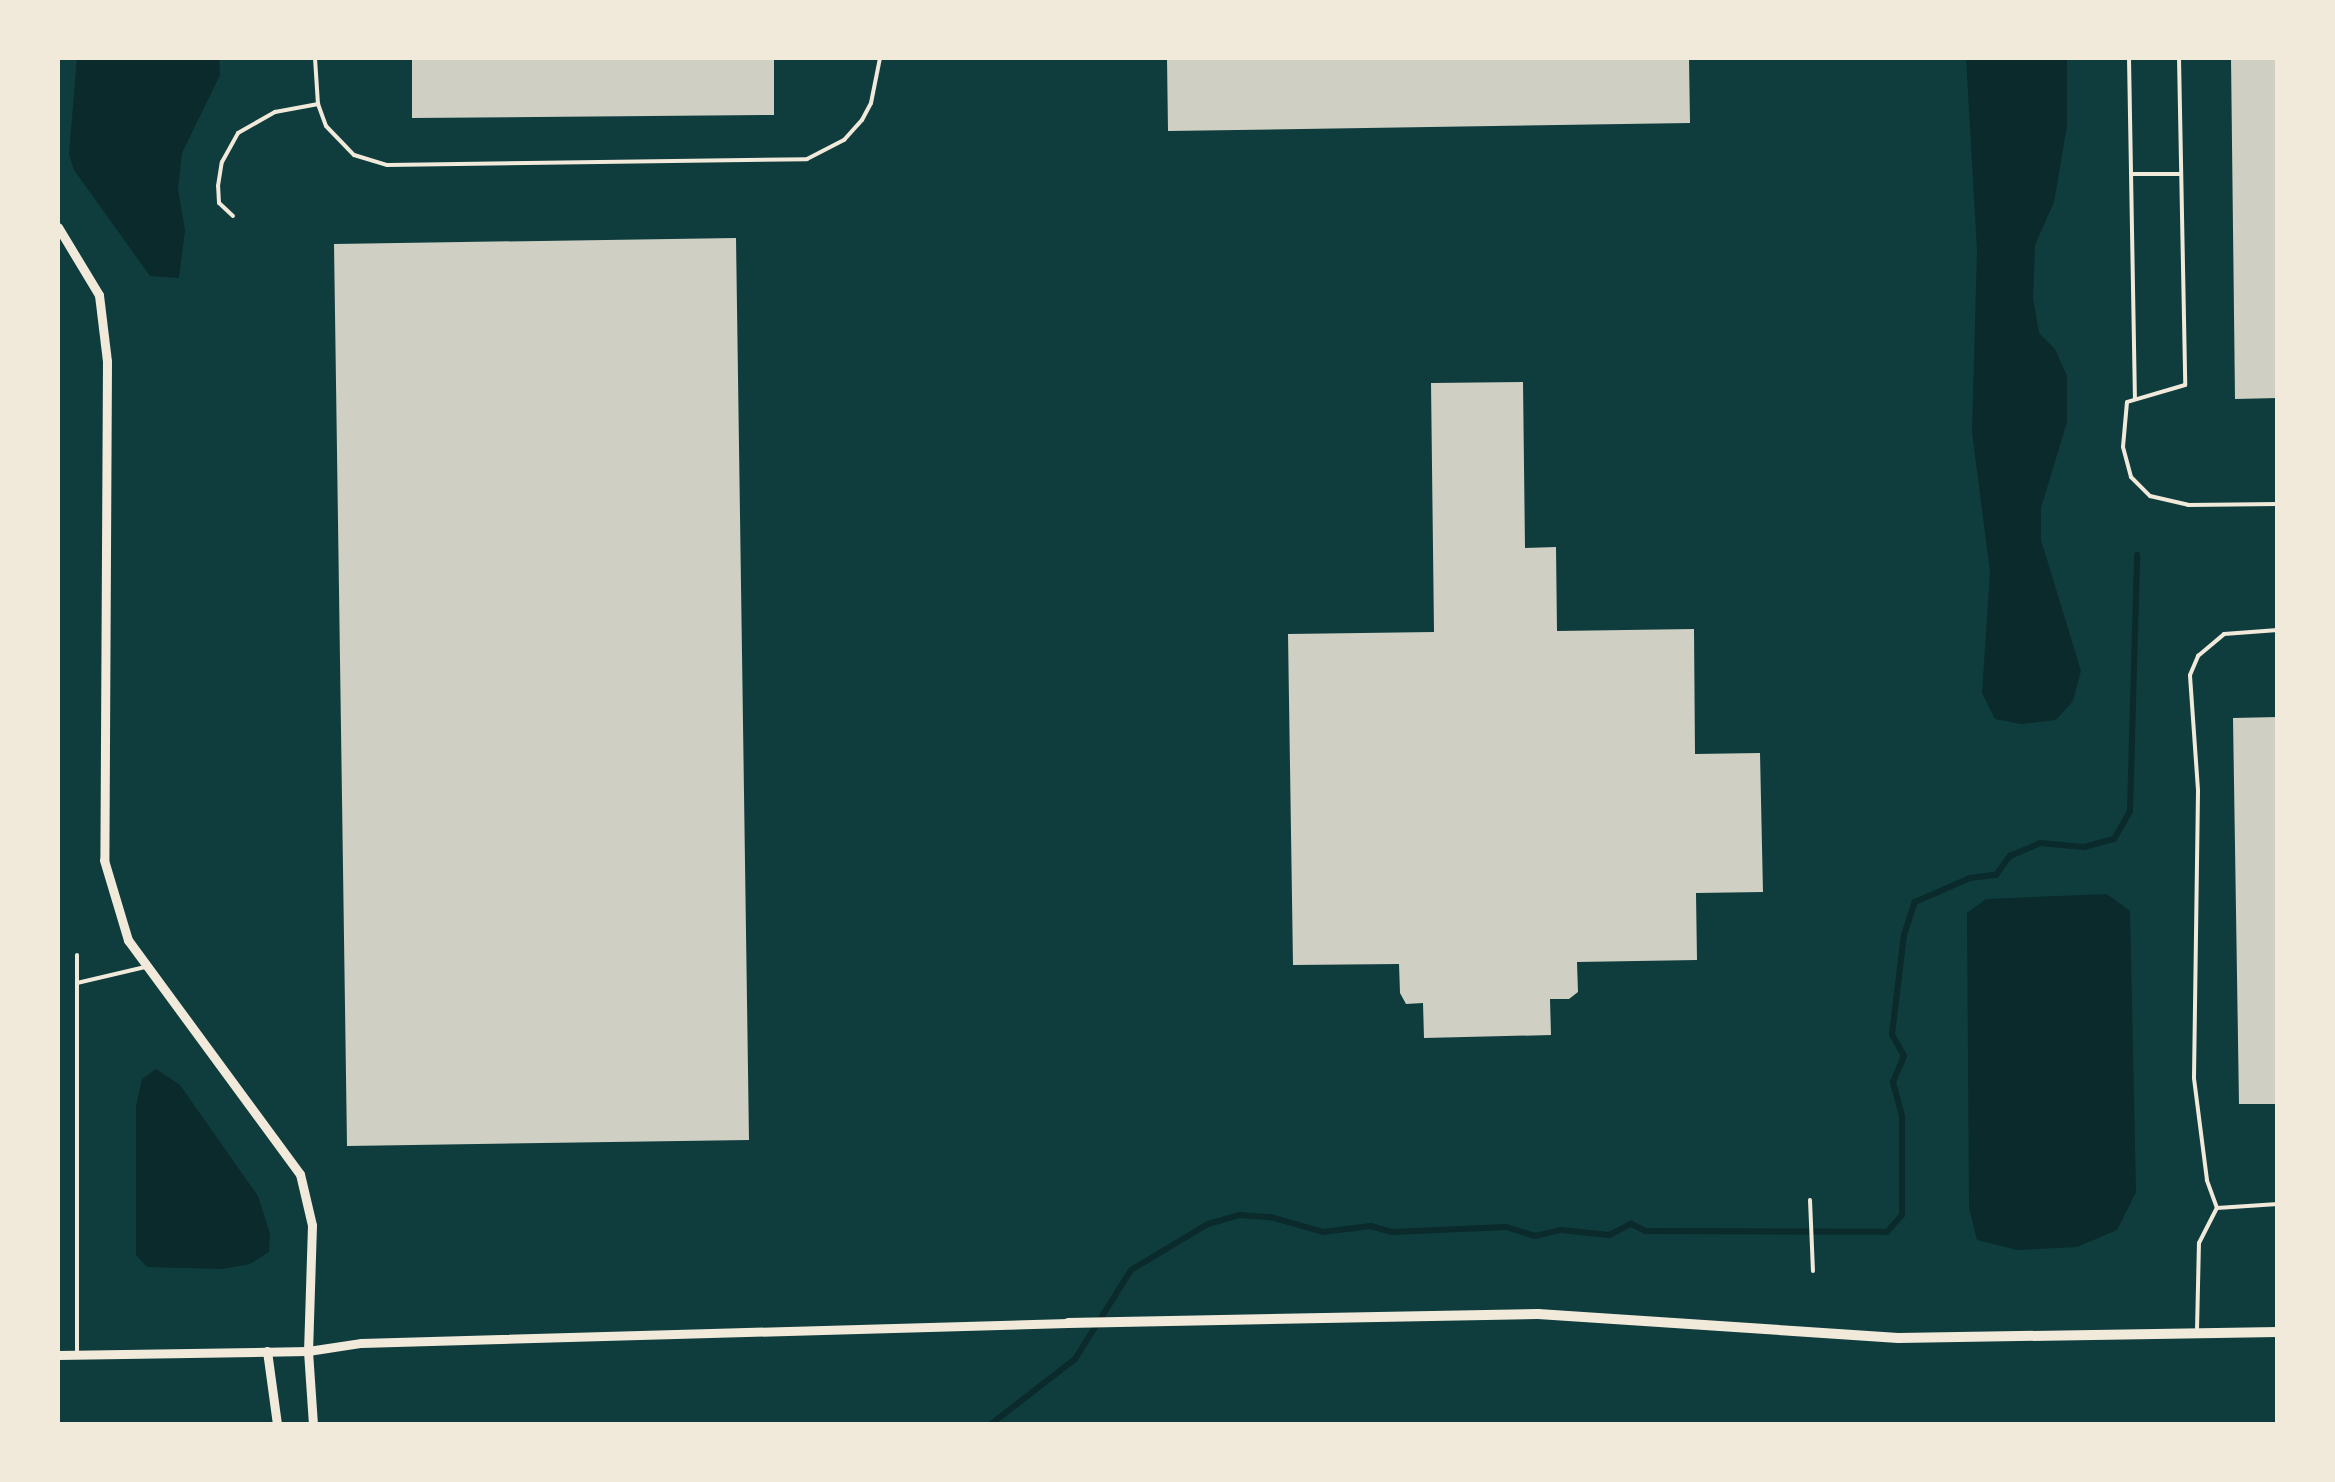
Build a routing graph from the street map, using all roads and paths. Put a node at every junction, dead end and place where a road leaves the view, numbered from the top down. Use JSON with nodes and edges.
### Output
{"nodes":[{"id":1,"x":315,"y":58,"type":"edge"},
{"id":2,"x":880,"y":58,"type":"edge"},
{"id":3,"x":2130,"y":58,"type":"edge"},
{"id":4,"x":2180,"y":58,"type":"edge"},
{"id":5,"x":318,"y":104,"type":"junction"},
{"id":6,"x":2132,"y":174,"type":"junction"},
{"id":7,"x":2182,"y":174,"type":"junction"},
{"id":8,"x":232,"y":216,"type":"dead end"},
{"id":9,"x":58,"y":227,"type":"edge"},
{"id":10,"x":2135,"y":400,"type":"junction"},
{"id":11,"x":2278,"y":504,"type":"edge"},
{"id":12,"x":2278,"y":630,"type":"edge"},
{"id":13,"x":77,"y":955,"type":"dead end"},
{"id":14,"x":146,"y":966,"type":"junction"},
{"id":15,"x":77,"y":983,"type":"junction"},
{"id":16,"x":1810,"y":1200,"type":"dead end"},
{"id":17,"x":2278,"y":1204,"type":"edge"},
{"id":18,"x":2217,"y":1208,"type":"junction"},
{"id":19,"x":1813,"y":1270,"type":"dead end"},
{"id":20,"x":1068,"y":1323,"type":"joint"},
{"id":21,"x":2278,"y":1332,"type":"edge"},
{"id":22,"x":2197,"y":1333,"type":"junction"},
{"id":23,"x":267,"y":1351,"type":"junction"},
{"id":24,"x":308,"y":1351,"type":"junction"},
{"id":25,"x":77,"y":1354,"type":"junction"},
{"id":26,"x":58,"y":1355,"type":"edge"},
{"id":27,"x":277,"y":1424,"type":"edge"},
{"id":28,"x":313,"y":1424,"type":"edge"}],
"edges":[{"from":1,"to":5,"type":"lane"},
{"from":2,"to":5,"type":"lane"},
{"from":3,"to":6,"type":"lane"},
{"from":4,"to":7,"type":"lane"},
{"from":5,"to":8,"type":"lane"},
{"from":6,"to":7,"type":"lane"},
{"from":6,"to":10,"type":"lane"},
{"from":7,"to":10,"type":"lane"},
{"from":9,"to":14,"type":"street"},
{"from":10,"to":11,"type":"lane"},
{"from":12,"to":18,"type":"lane"},
{"from":13,"to":15,"type":"lane"},
{"from":14,"to":15,"type":"lane"},
{"from":14,"to":24,"type":"street"},
{"from":15,"to":25,"type":"lane"},
{"from":16,"to":19,"type":"lane"},
{"from":17,"to":18,"type":"lane"},
{"from":18,"to":22,"type":"lane"},
{"from":20,"to":22,"type":"street"},
{"from":20,"to":24,"type":"street"},
{"from":21,"to":22,"type":"street"},
{"from":23,"to":24,"type":"street"},
{"from":23,"to":25,"type":"street"},
{"from":23,"to":27,"type":"street"},
{"from":24,"to":28,"type":"street"},
{"from":25,"to":26,"type":"street"}]}
